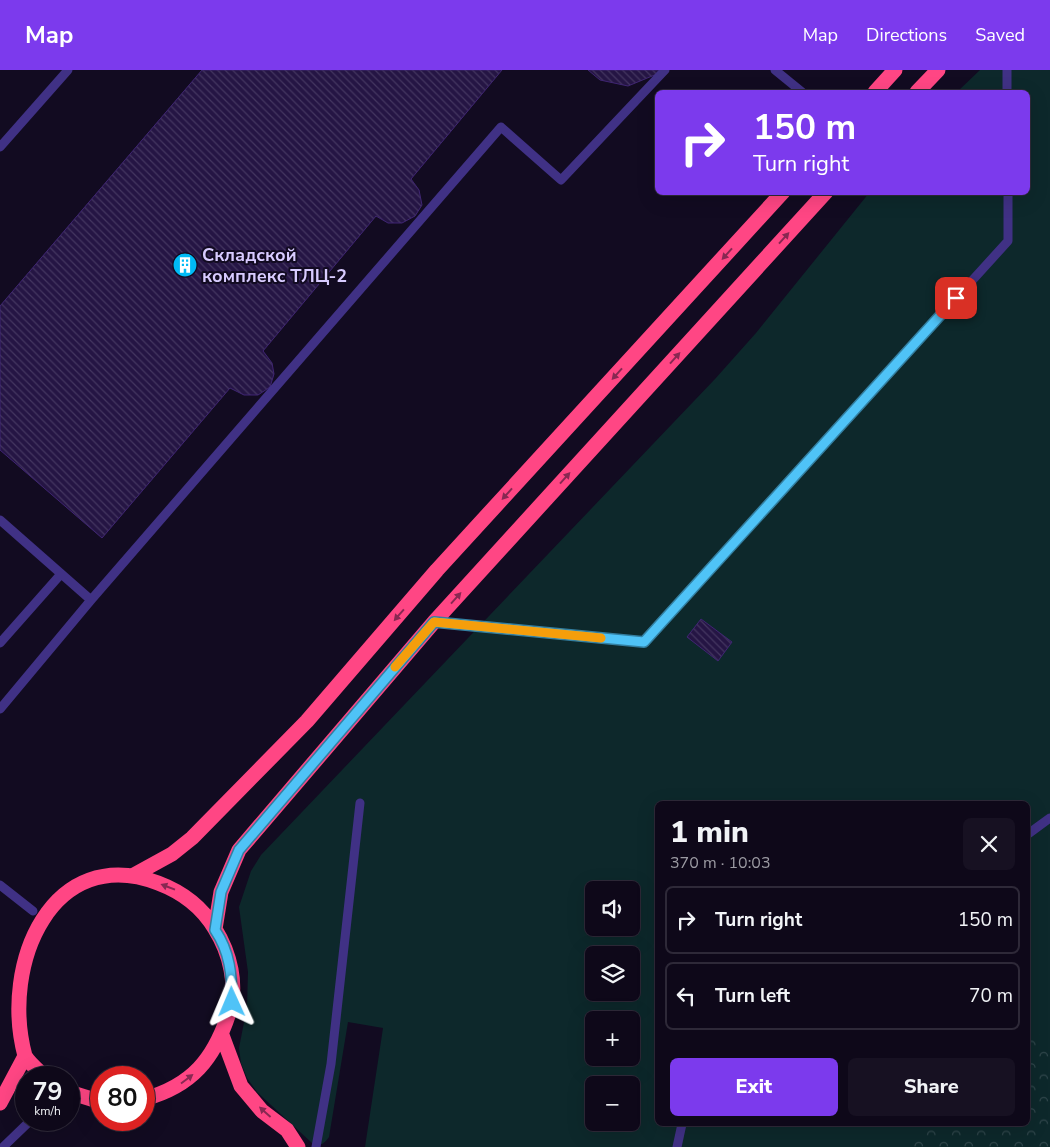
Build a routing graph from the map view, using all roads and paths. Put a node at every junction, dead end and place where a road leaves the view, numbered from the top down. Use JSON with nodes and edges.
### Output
{"nodes":[{"id":1,"x":68,"y":70,"type":"edge"},
{"id":2,"x":664,"y":70,"type":"edge"},
{"id":3,"x":775,"y":70,"type":"edge"},
{"id":4,"x":895,"y":70,"type":"edge"},
{"id":5,"x":938,"y":70,"type":"edge"},
{"id":6,"x":1007,"y":70,"type":"edge"},
{"id":7,"x":800,"y":90,"type":"edge"},
{"id":8,"x":877,"y":90,"type":"edge"},
{"id":9,"x":919,"y":90,"type":"edge"},
{"id":10,"x":1007,"y":90,"type":"edge"},
{"id":11,"x":0,"y":147,"type":"edge"},
{"id":12,"x":780,"y":195,"type":"edge"},
{"id":13,"x":823,"y":195,"type":"edge"},
{"id":14,"x":1008,"y":195,"type":"edge"},
{"id":15,"x":0,"y":520,"type":"edge"},
{"id":16,"x":61,"y":574,"type":"junction"},
{"id":17,"x":92,"y":600,"type":"junction"},
{"id":18,"x":434,"y":622,"type":"junction"},
{"id":19,"x":0,"y":643,"type":"edge"},
{"id":20,"x":0,"y":709,"type":"edge"},
{"id":21,"x":360,"y":802,"type":"dead end"},
{"id":22,"x":1050,"y":818,"type":"edge"},
{"id":23,"x":1030,"y":833,"type":"edge"},
{"id":24,"x":132,"y":876,"type":"junction"},
{"id":25,"x":0,"y":885,"type":"edge"},
{"id":26,"x":33,"y":911,"type":"junction"},
{"id":27,"x":24,"y":924,"type":"dead end"},
{"id":28,"x":215,"y":930,"type":"junction"},
{"id":29,"x":5,"y":1006,"type":"dead end"},
{"id":30,"x":222,"y":1035,"type":"junction"},
{"id":31,"x":25,"y":1056,"type":"junction"},
{"id":32,"x":35,"y":1066,"type":"edge"},
{"id":33,"x":155,"y":1096,"type":"edge"},
{"id":34,"x":0,"y":1103,"type":"edge"},
{"id":35,"x":682,"y":1126,"type":"edge"},
{"id":36,"x":20,"y":1131,"type":"edge"},
{"id":37,"x":3,"y":1147,"type":"edge"},
{"id":38,"x":298,"y":1147,"type":"edge"},
{"id":39,"x":316,"y":1147,"type":"edge"},
{"id":40,"x":677,"y":1147,"type":"edge"}],
"edges":[{"from":1,"to":11,"type":"lane"},
{"from":2,"to":17,"type":"lane"},
{"from":3,"to":7,"type":"lane"},
{"from":4,"to":8,"type":"highway"},
{"from":5,"to":9,"type":"highway"},
{"from":6,"to":10,"type":"lane"},
{"from":12,"to":24,"type":"highway","one_way":true},
{"from":18,"to":13,"type":"highway","one_way":true},
{"from":14,"to":18,"type":"lane"},
{"from":15,"to":16,"type":"lane"},
{"from":16,"to":17,"type":"lane"},
{"from":16,"to":19,"type":"lane"},
{"from":17,"to":20,"type":"lane"},
{"from":18,"to":28,"type":"highway"},
{"from":21,"to":39,"type":"lane"},
{"from":22,"to":23,"type":"lane"},
{"from":24,"to":26,"type":"highway"},
{"from":28,"to":24,"type":"highway","one_way":true},
{"from":25,"to":26,"type":"lane"},
{"from":26,"to":27,"type":"highway"},
{"from":28,"to":30,"type":"highway"},
{"from":29,"to":31,"type":"highway"},
{"from":33,"to":30,"type":"highway","one_way":true},
{"from":38,"to":30,"type":"highway","one_way":true},
{"from":31,"to":32,"type":"highway"},
{"from":31,"to":34,"type":"highway"},
{"from":35,"to":40,"type":"lane"},
{"from":36,"to":37,"type":"lane"}]}
